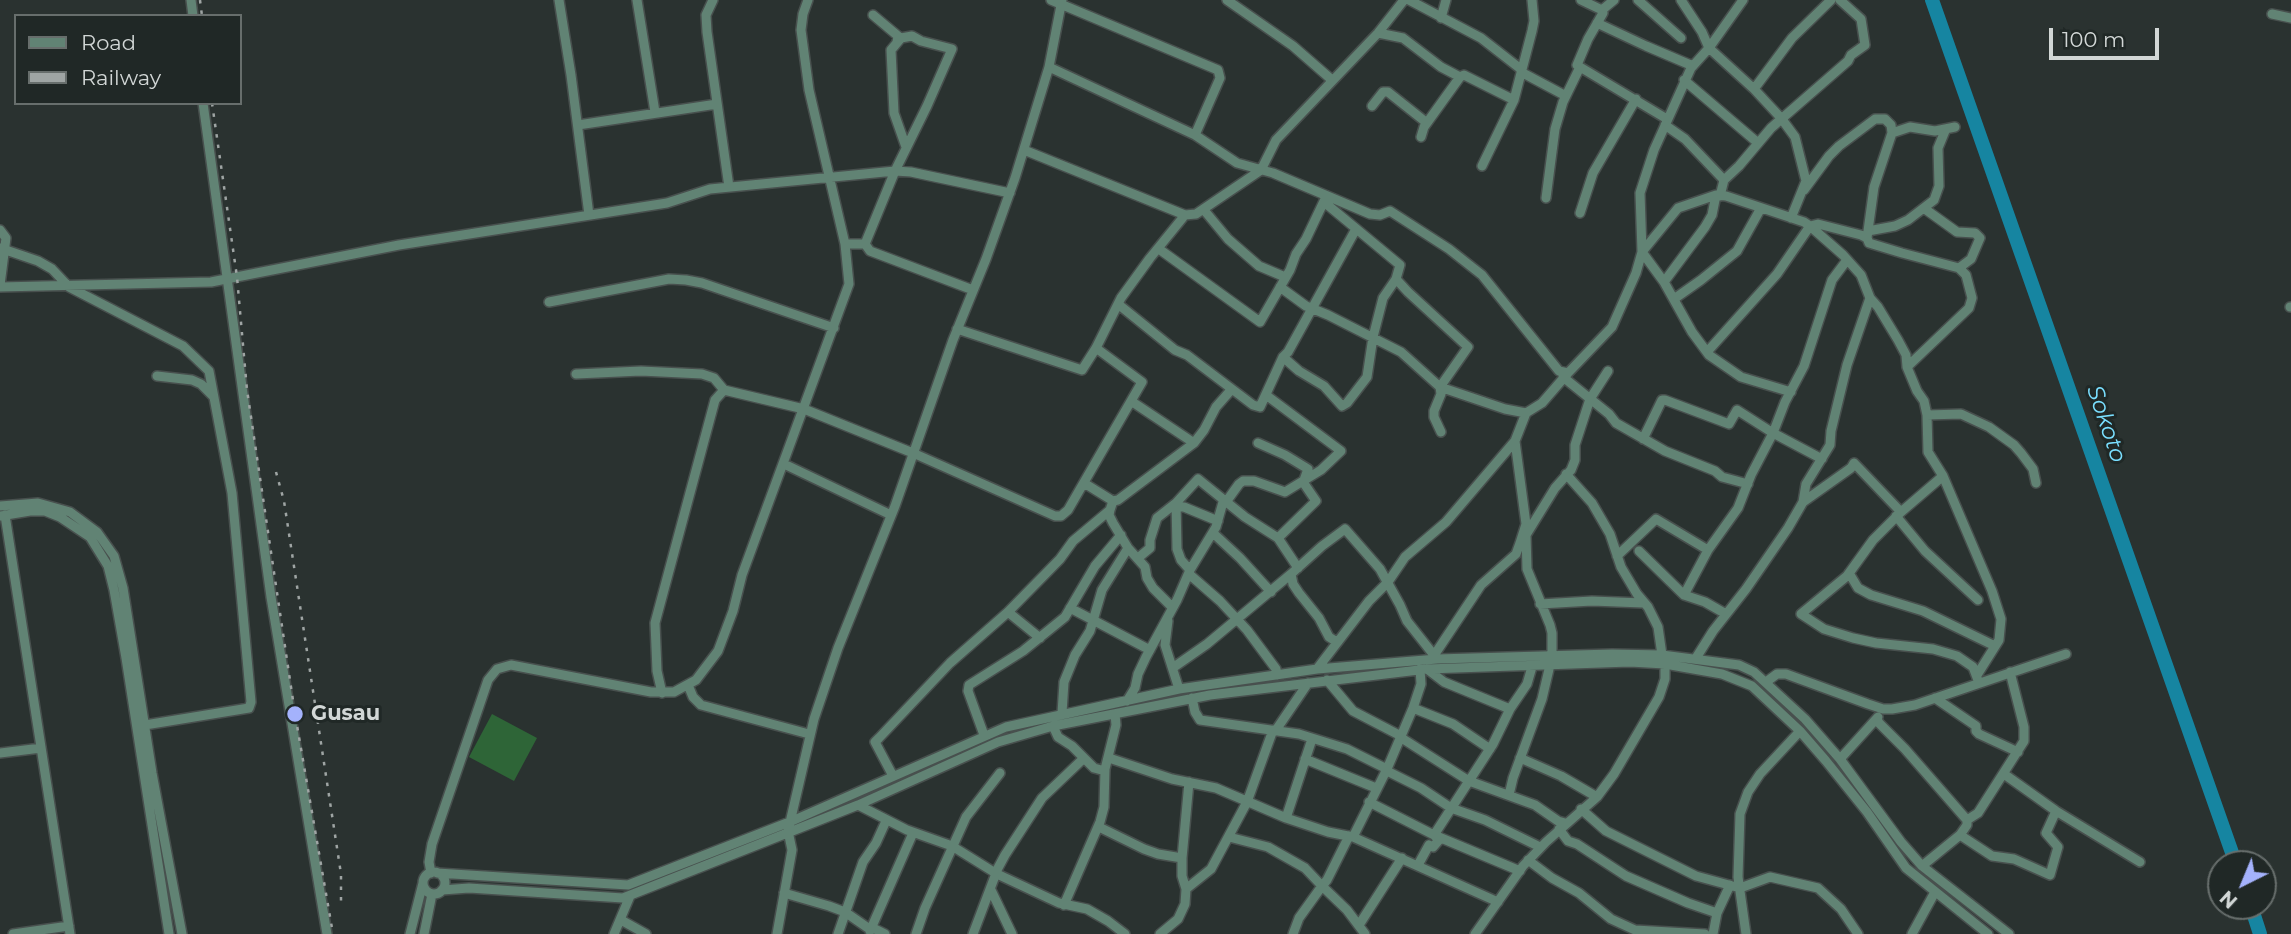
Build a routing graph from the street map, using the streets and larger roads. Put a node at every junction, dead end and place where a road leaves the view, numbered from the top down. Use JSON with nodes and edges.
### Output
{"nodes":[{"id":1,"x":559,"y":0,"type":"edge"},
{"id":2,"x":638,"y":0,"type":"edge"},
{"id":3,"x":808,"y":0,"type":"edge"},
{"id":4,"x":1051,"y":0,"type":"edge"},
{"id":5,"x":1227,"y":0,"type":"edge"},
{"id":6,"x":1406,"y":0,"type":"edge"},
{"id":7,"x":1446,"y":0,"type":"edge"},
{"id":8,"x":1532,"y":0,"type":"edge"},
{"id":9,"x":1581,"y":0,"type":"edge"},
{"id":10,"x":1614,"y":0,"type":"edge"},
{"id":11,"x":1638,"y":0,"type":"edge"},
{"id":12,"x":1681,"y":0,"type":"edge"},
{"id":13,"x":1743,"y":0,"type":"edge"},
{"id":14,"x":1831,"y":0,"type":"edge"},
{"id":15,"x":1840,"y":0,"type":"edge"},
{"id":16,"x":711,"y":1,"type":"edge"},
{"id":17,"x":1062,"y":3,"type":"edge"},
{"id":18,"x":1600,"y":6,"type":"edge"},
{"id":19,"x":2272,"y":14,"type":"dead end"},
{"id":20,"x":873,"y":15,"type":"dead end"},
{"id":21,"x":1441,"y":18,"type":"junction"},
{"id":22,"x":2291,"y":18,"type":"edge"},
{"id":23,"x":1597,"y":23,"type":"junction"},
{"id":24,"x":1378,"y":33,"type":"junction"},
{"id":25,"x":1681,"y":38,"type":"dead end"},
{"id":26,"x":897,"y":44,"type":"junction"},
{"id":27,"x":1709,"y":48,"type":"junction"},
{"id":28,"x":1693,"y":66,"type":"junction"},
{"id":29,"x":1049,"y":67,"type":"junction"},
{"id":30,"x":1580,"y":68,"type":"junction"},
{"id":31,"x":1522,"y":71,"type":"junction"},
{"id":32,"x":1460,"y":77,"type":"junction"},
{"id":33,"x":1332,"y":80,"type":"junction"},
{"id":34,"x":1684,"y":80,"type":"junction"},
{"id":35,"x":1754,"y":89,"type":"junction"},
{"id":36,"x":1566,"y":96,"type":"junction"},
{"id":37,"x":1636,"y":99,"type":"junction"},
{"id":38,"x":1514,"y":100,"type":"junction"},
{"id":39,"x":717,"y":104,"type":"junction"},
{"id":40,"x":203,"y":105,"type":"edge"},
{"id":41,"x":1372,"y":106,"type":"dead end"},
{"id":42,"x":656,"y":112,"type":"junction"},
{"id":43,"x":1781,"y":118,"type":"junction"},
{"id":44,"x":1666,"y":122,"type":"junction"},
{"id":45,"x":1427,"y":123,"type":"junction"},
{"id":46,"x":578,"y":125,"type":"junction"},
{"id":47,"x":1955,"y":127,"type":"dead end"},
{"id":48,"x":1945,"y":131,"type":"junction"},
{"id":49,"x":1892,"y":133,"type":"junction"},
{"id":50,"x":1195,"y":135,"type":"junction"},
{"id":51,"x":1422,"y":137,"type":"dead end"},
{"id":52,"x":1758,"y":143,"type":"junction"},
{"id":53,"x":906,"y":147,"type":"junction"},
{"id":54,"x":1024,"y":150,"type":"junction"},
{"id":55,"x":1482,"y":166,"type":"dead end"},
{"id":56,"x":895,"y":170,"type":"junction"},
{"id":57,"x":1261,"y":170,"type":"junction"},
{"id":58,"x":830,"y":178,"type":"junction"},
{"id":59,"x":1724,"y":180,"type":"junction"},
{"id":60,"x":729,"y":187,"type":"junction"},
{"id":61,"x":1803,"y":191,"type":"junction"},
{"id":62,"x":1010,"y":193,"type":"junction"},
{"id":63,"x":1718,"y":195,"type":"junction"},
{"id":64,"x":1546,"y":198,"type":"dead end"},
{"id":65,"x":1325,"y":199,"type":"junction"},
{"id":66,"x":1761,"y":208,"type":"junction"},
{"id":67,"x":1925,"y":209,"type":"junction"},
{"id":68,"x":1205,"y":210,"type":"junction"},
{"id":69,"x":1580,"y":213,"type":"dead end"},
{"id":70,"x":589,"y":215,"type":"junction"},
{"id":71,"x":1185,"y":215,"type":"junction"},
{"id":72,"x":1791,"y":218,"type":"junction"},
{"id":73,"x":1810,"y":226,"type":"junction"},
{"id":74,"x":1356,"y":229,"type":"junction"},
{"id":75,"x":0,"y":230,"type":"edge"},
{"id":76,"x":1867,"y":234,"type":"junction"},
{"id":77,"x":845,"y":244,"type":"junction"},
{"id":78,"x":864,"y":244,"type":"junction"},
{"id":79,"x":2,"y":249,"type":"edge"},
{"id":80,"x":1159,"y":249,"type":"junction"},
{"id":81,"x":1642,"y":252,"type":"junction"},
{"id":82,"x":1847,"y":260,"type":"junction"},
{"id":83,"x":1959,"y":268,"type":"junction"},
{"id":84,"x":1285,"y":277,"type":"junction"},
{"id":85,"x":226,"y":279,"type":"junction"},
{"id":86,"x":1396,"y":279,"type":"junction"},
{"id":87,"x":1664,"y":282,"type":"junction"},
{"id":88,"x":0,"y":286,"type":"edge"},
{"id":89,"x":69,"y":287,"type":"junction"},
{"id":90,"x":1280,"y":287,"type":"junction"},
{"id":91,"x":973,"y":290,"type":"junction"},
{"id":92,"x":1870,"y":298,"type":"junction"},
{"id":93,"x":1674,"y":299,"type":"junction"},
{"id":94,"x":549,"y":302,"type":"dead end"},
{"id":95,"x":1118,"y":304,"type":"junction"},
{"id":96,"x":1312,"y":307,"type":"junction"},
{"id":97,"x":834,"y":328,"type":"junction"},
{"id":98,"x":957,"y":329,"type":"junction"},
{"id":99,"x":1373,"y":337,"type":"junction"},
{"id":100,"x":1096,"y":348,"type":"junction"},
{"id":101,"x":1707,"y":352,"type":"junction"},
{"id":102,"x":1283,"y":357,"type":"junction"},
{"id":103,"x":1907,"y":366,"type":"junction"},
{"id":104,"x":1608,"y":370,"type":"dead end"},
{"id":105,"x":576,"y":374,"type":"dead end"},
{"id":106,"x":1566,"y":375,"type":"junction"},
{"id":107,"x":157,"y":376,"type":"dead end"},
{"id":108,"x":1440,"y":387,"type":"junction"},
{"id":109,"x":724,"y":390,"type":"junction"},
{"id":110,"x":1231,"y":390,"type":"junction"},
{"id":111,"x":1791,"y":392,"type":"junction"},
{"id":112,"x":1266,"y":395,"type":"junction"},
{"id":113,"x":214,"y":397,"type":"junction"},
{"id":114,"x":1590,"y":398,"type":"junction"},
{"id":115,"x":1131,"y":401,"type":"junction"},
{"id":116,"x":804,"y":409,"type":"junction"},
{"id":117,"x":1526,"y":413,"type":"junction"},
{"id":118,"x":1927,"y":415,"type":"junction"},
{"id":119,"x":1441,"y":432,"type":"dead end"},
{"id":120,"x":1773,"y":433,"type":"junction"},
{"id":121,"x":1643,"y":439,"type":"junction"},
{"id":122,"x":1515,"y":441,"type":"junction"},
{"id":123,"x":1194,"y":443,"type":"junction"},
{"id":124,"x":1258,"y":443,"type":"dead end"},
{"id":125,"x":913,"y":453,"type":"junction"},
{"id":126,"x":1822,"y":459,"type":"junction"},
{"id":127,"x":784,"y":464,"type":"junction"},
{"id":128,"x":1566,"y":474,"type":"junction"},
{"id":129,"x":1943,"y":476,"type":"junction"},
{"id":130,"x":1303,"y":482,"type":"junction"},
{"id":131,"x":1084,"y":483,"type":"junction"},
{"id":132,"x":2036,"y":483,"type":"dead end"},
{"id":133,"x":1748,"y":484,"type":"junction"},
{"id":134,"x":1226,"y":502,"type":"junction"},
{"id":135,"x":1802,"y":502,"type":"junction"},
{"id":136,"x":1175,"y":505,"type":"junction"},
{"id":137,"x":1112,"y":506,"type":"junction"},
{"id":138,"x":2,"y":513,"type":"edge"},
{"id":139,"x":891,"y":514,"type":"junction"},
{"id":140,"x":1899,"y":514,"type":"junction"},
{"id":141,"x":1218,"y":521,"type":"junction"},
{"id":142,"x":1213,"y":533,"type":"junction"},
{"id":143,"x":1524,"y":533,"type":"junction"},
{"id":144,"x":1121,"y":535,"type":"junction"},
{"id":145,"x":1278,"y":538,"type":"junction"},
{"id":146,"x":1128,"y":548,"type":"junction"},
{"id":147,"x":1708,"y":550,"type":"junction"},
{"id":148,"x":1639,"y":551,"type":"dead end"},
{"id":149,"x":1616,"y":556,"type":"junction"},
{"id":150,"x":1138,"y":558,"type":"junction"},
{"id":151,"x":1294,"y":571,"type":"junction"},
{"id":152,"x":1190,"y":572,"type":"junction"},
{"id":153,"x":1849,"y":573,"type":"junction"},
{"id":154,"x":1388,"y":582,"type":"junction"},
{"id":155,"x":1271,"y":592,"type":"junction"},
{"id":156,"x":1684,"y":595,"type":"junction"},
{"id":157,"x":120,"y":599,"type":"junction"},
{"id":158,"x":1978,"y":600,"type":"dead end"},
{"id":159,"x":1643,"y":603,"type":"junction"},
{"id":160,"x":1540,"y":604,"type":"junction"},
{"id":161,"x":1070,"y":608,"type":"junction"},
{"id":162,"x":1170,"y":611,"type":"junction"},
{"id":163,"x":1008,"y":612,"type":"junction"},
{"id":164,"x":1726,"y":614,"type":"junction"},
{"id":165,"x":1093,"y":619,"type":"junction"},
{"id":166,"x":1237,"y":619,"type":"junction"},
{"id":167,"x":1040,"y":638,"type":"junction"},
{"id":168,"x":1336,"y":642,"type":"junction"},
{"id":169,"x":1995,"y":646,"type":"junction"},
{"id":170,"x":1150,"y":650,"type":"junction"},
{"id":171,"x":2066,"y":654,"type":"dead end"},
{"id":172,"x":1436,"y":657,"type":"junction"},
{"id":173,"x":1696,"y":658,"type":"junction"},
{"id":174,"x":1664,"y":660,"type":"junction"},
{"id":175,"x":1551,"y":661,"type":"junction"},
{"id":176,"x":1174,"y":667,"type":"junction"},
{"id":177,"x":1532,"y":667,"type":"junction"},
{"id":178,"x":1317,"y":669,"type":"junction"},
{"id":179,"x":1424,"y":669,"type":"junction"},
{"id":180,"x":2010,"y":672,"type":"junction"},
{"id":181,"x":1278,"y":675,"type":"junction"},
{"id":182,"x":1978,"y":679,"type":"junction"},
{"id":183,"x":1327,"y":680,"type":"junction"},
{"id":184,"x":1766,"y":682,"type":"junction"},
{"id":185,"x":1308,"y":683,"type":"junction"},
{"id":186,"x":688,"y":685,"type":"junction"},
{"id":187,"x":1179,"y":689,"type":"junction"},
{"id":188,"x":662,"y":693,"type":"junction"},
{"id":189,"x":1192,"y":698,"type":"junction"},
{"id":190,"x":1935,"y":698,"type":"junction"},
{"id":191,"x":1127,"y":701,"type":"junction"},
{"id":192,"x":1413,"y":708,"type":"junction"},
{"id":193,"x":1880,"y":708,"type":"junction"},
{"id":194,"x":1510,"y":709,"type":"junction"},
{"id":195,"x":1062,"y":713,"type":"junction"},
{"id":196,"x":1115,"y":714,"type":"junction"},
{"id":197,"x":1877,"y":719,"type":"junction"},
{"id":198,"x":145,"y":725,"type":"junction"},
{"id":199,"x":1053,"y":726,"type":"junction"},
{"id":200,"x":1274,"y":730,"type":"junction"},
{"id":201,"x":1800,"y":731,"type":"junction"},
{"id":202,"x":809,"y":734,"type":"junction"},
{"id":203,"x":984,"y":735,"type":"junction"},
{"id":204,"x":1400,"y":736,"type":"junction"},
{"id":205,"x":1312,"y":739,"type":"junction"},
{"id":206,"x":41,"y":748,"type":"junction"},
{"id":207,"x":1490,"y":749,"type":"junction"},
{"id":208,"x":2018,"y":752,"type":"junction"},
{"id":209,"x":0,"y":753,"type":"edge"},
{"id":210,"x":1084,"y":758,"type":"junction"},
{"id":211,"x":1109,"y":758,"type":"junction"},
{"id":212,"x":1520,"y":758,"type":"junction"},
{"id":213,"x":1305,"y":759,"type":"junction"},
{"id":214,"x":1840,"y":759,"type":"junction"},
{"id":215,"x":1386,"y":769,"type":"junction"},
{"id":216,"x":1105,"y":771,"type":"junction"},
{"id":217,"x":1000,"y":774,"type":"dead end"},
{"id":218,"x":2004,"y":774,"type":"junction"},
{"id":219,"x":893,"y":776,"type":"junction"},
{"id":220,"x":1469,"y":781,"type":"junction"},
{"id":221,"x":1189,"y":782,"type":"junction"},
{"id":222,"x":1376,"y":788,"type":"junction"},
{"id":223,"x":1509,"y":795,"type":"junction"},
{"id":224,"x":1597,"y":797,"type":"junction"},
{"id":225,"x":1247,"y":802,"type":"junction"},
{"id":226,"x":1369,"y":802,"type":"junction"},
{"id":227,"x":858,"y":805,"type":"junction"},
{"id":228,"x":1451,"y":808,"type":"junction"},
{"id":229,"x":1581,"y":809,"type":"junction"},
{"id":230,"x":2056,"y":811,"type":"junction"},
{"id":231,"x":1286,"y":818,"type":"junction"},
{"id":232,"x":1967,"y":820,"type":"junction"},
{"id":233,"x":792,"y":821,"type":"junction"},
{"id":234,"x":886,"y":821,"type":"junction"},
{"id":235,"x":1562,"y":826,"type":"junction"},
{"id":236,"x":1099,"y":827,"type":"junction"},
{"id":237,"x":789,"y":831,"type":"junction"},
{"id":238,"x":913,"y":833,"type":"junction"},
{"id":239,"x":1434,"y":835,"type":"junction"},
{"id":240,"x":1960,"y":835,"type":"junction"},
{"id":241,"x":1229,"y":837,"type":"junction"},
{"id":242,"x":1351,"y":837,"type":"junction"},
{"id":243,"x":952,"y":846,"type":"junction"},
{"id":244,"x":1540,"y":847,"type":"junction"},
{"id":245,"x":1402,"y":858,"type":"junction"},
{"id":246,"x":1182,"y":859,"type":"junction"},
{"id":247,"x":1528,"y":860,"type":"junction"},
{"id":248,"x":2140,"y":862,"type":"dead end"},
{"id":249,"x":1418,"y":865,"type":"junction"},
{"id":250,"x":1922,"y":866,"type":"junction"},
{"id":251,"x":1520,"y":871,"type":"junction"},
{"id":252,"x":434,"y":873,"type":"junction"},
{"id":253,"x":997,"y":874,"type":"junction"},
{"id":254,"x":423,"y":883,"type":"junction"},
{"id":255,"x":1322,"y":886,"type":"junction"},
{"id":256,"x":1735,"y":887,"type":"junction"},
{"id":257,"x":1186,"y":889,"type":"junction"},
{"id":258,"x":442,"y":890,"type":"junction"},
{"id":259,"x":991,"y":890,"type":"junction"},
{"id":260,"x":1935,"y":892,"type":"junction"},
{"id":261,"x":784,"y":893,"type":"junction"},
{"id":262,"x":432,"y":894,"type":"junction"},
{"id":263,"x":630,"y":896,"type":"junction"},
{"id":264,"x":1498,"y":902,"type":"junction"},
{"id":265,"x":1064,"y":905,"type":"junction"},
{"id":266,"x":845,"y":913,"type":"junction"},
{"id":267,"x":1717,"y":914,"type":"junction"},
{"id":268,"x":621,"y":920,"type":"junction"},
{"id":269,"x":1359,"y":925,"type":"junction"},
{"id":270,"x":70,"y":930,"type":"edge"},
{"id":271,"x":870,"y":930,"type":"edge"},
{"id":272,"x":13,"y":934,"type":"edge"},
{"id":273,"x":169,"y":934,"type":"edge"},
{"id":274,"x":182,"y":934,"type":"edge"},
{"id":275,"x":327,"y":934,"type":"edge"},
{"id":276,"x":410,"y":934,"type":"edge"},
{"id":277,"x":424,"y":934,"type":"edge"},
{"id":278,"x":614,"y":934,"type":"edge"},
{"id":279,"x":646,"y":934,"type":"edge"},
{"id":280,"x":777,"y":934,"type":"edge"},
{"id":281,"x":838,"y":934,"type":"edge"},
{"id":282,"x":885,"y":934,"type":"edge"},
{"id":283,"x":916,"y":934,"type":"edge"},
{"id":284,"x":973,"y":934,"type":"edge"},
{"id":285,"x":1012,"y":934,"type":"edge"},
{"id":286,"x":1125,"y":934,"type":"edge"},
{"id":287,"x":1160,"y":934,"type":"edge"},
{"id":288,"x":1293,"y":934,"type":"edge"},
{"id":289,"x":1365,"y":934,"type":"edge"},
{"id":290,"x":1476,"y":934,"type":"edge"},
{"id":291,"x":1705,"y":934,"type":"edge"},
{"id":292,"x":1713,"y":934,"type":"edge"},
{"id":293,"x":1746,"y":934,"type":"edge"},
{"id":294,"x":1857,"y":934,"type":"edge"},
{"id":295,"x":1912,"y":934,"type":"edge"},
{"id":296,"x":1988,"y":934,"type":"edge"},
{"id":297,"x":2009,"y":934,"type":"edge"}],
"edges":[{"from":1,"to":46,"type":"street"},
{"from":2,"to":42,"type":"street"},
{"from":3,"to":58,"type":"street"},
{"from":4,"to":17,"type":"street"},
{"from":5,"to":33,"type":"street"},
{"from":6,"to":21,"type":"street"},
{"from":6,"to":24,"type":"street"},
{"from":7,"to":21,"type":"street"},
{"from":8,"to":31,"type":"street"},
{"from":9,"to":18,"type":"street"},
{"from":10,"to":18,"type":"street"},
{"from":11,"to":25,"type":"street"},
{"from":12,"to":27,"type":"street"},
{"from":13,"to":27,"type":"street"},
{"from":14,"to":35,"type":"street"},
{"from":15,"to":43,"type":"street"},
{"from":16,"to":39,"type":"street"},
{"from":17,"to":29,"type":"street"},
{"from":17,"to":50,"type":"street"},
{"from":18,"to":23,"type":"street"},
{"from":19,"to":22,"type":"street"},
{"from":20,"to":26,"type":"street"},
{"from":21,"to":31,"type":"street"},
{"from":23,"to":28,"type":"street"},
{"from":23,"to":30,"type":"street"},
{"from":24,"to":32,"type":"street"},
{"from":24,"to":33,"type":"street"},
{"from":26,"to":53,"type":"street"},
{"from":26,"to":53,"type":"street"},
{"from":27,"to":28,"type":"street"},
{"from":27,"to":35,"type":"street"},
{"from":28,"to":34,"type":"street"},
{"from":29,"to":50,"type":"street"},
{"from":29,"to":54,"type":"street"},
{"from":30,"to":36,"type":"street"},
{"from":30,"to":37,"type":"street"},
{"from":31,"to":36,"type":"street"},
{"from":31,"to":38,"type":"street"},
{"from":32,"to":38,"type":"street"},
{"from":32,"to":45,"type":"street"},
{"from":33,"to":57,"type":"street"},
{"from":34,"to":44,"type":"street"},
{"from":34,"to":52,"type":"street"},
{"from":35,"to":43,"type":"street"},
{"from":36,"to":64,"type":"street"},
{"from":37,"to":44,"type":"street"},
{"from":37,"to":69,"type":"street"},
{"from":38,"to":55,"type":"street"},
{"from":39,"to":42,"type":"street"},
{"from":39,"to":60,"type":"street"},
{"from":40,"to":85,"type":"street"},
{"from":41,"to":45,"type":"street"},
{"from":42,"to":46,"type":"street"},
{"from":43,"to":52,"type":"street"},
{"from":43,"to":61,"type":"street"},
{"from":44,"to":59,"type":"street"},
{"from":44,"to":81,"type":"street"},
{"from":45,"to":51,"type":"street"},
{"from":46,"to":70,"type":"street"},
{"from":47,"to":48,"type":"street"},
{"from":48,"to":49,"type":"street"},
{"from":48,"to":67,"type":"street"},
{"from":49,"to":61,"type":"street"},
{"from":49,"to":76,"type":"street"},
{"from":50,"to":57,"type":"street"},
{"from":52,"to":59,"type":"street"},
{"from":53,"to":56,"type":"street"},
{"from":54,"to":62,"type":"street"},
{"from":54,"to":71,"type":"street"},
{"from":56,"to":58,"type":"street"},
{"from":56,"to":62,"type":"street"},
{"from":56,"to":78,"type":"street"},
{"from":57,"to":65,"type":"street"},
{"from":57,"to":68,"type":"street"},
{"from":58,"to":60,"type":"street"},
{"from":58,"to":77,"type":"street"},
{"from":59,"to":63,"type":"street"},
{"from":60,"to":70,"type":"street"},
{"from":61,"to":72,"type":"street"},
{"from":62,"to":91,"type":"street"},
{"from":63,"to":66,"type":"street"},
{"from":63,"to":81,"type":"street"},
{"from":63,"to":87,"type":"street"},
{"from":65,"to":74,"type":"street"},
{"from":65,"to":84,"type":"street"},
{"from":65,"to":106,"type":"street"},
{"from":66,"to":72,"type":"street"},
{"from":66,"to":93,"type":"street"},
{"from":67,"to":76,"type":"street"},
{"from":67,"to":83,"type":"street"},
{"from":68,"to":71,"type":"street"},
{"from":68,"to":84,"type":"street"},
{"from":70,"to":85,"type":"street"},
{"from":71,"to":80,"type":"street"},
{"from":72,"to":73,"type":"street"},
{"from":73,"to":76,"type":"street"},
{"from":73,"to":82,"type":"street"},
{"from":73,"to":101,"type":"street"},
{"from":74,"to":86,"type":"street"},
{"from":74,"to":96,"type":"street"},
{"from":75,"to":79,"type":"street"},
{"from":76,"to":83,"type":"street"},
{"from":77,"to":78,"type":"street"},
{"from":77,"to":97,"type":"street"},
{"from":78,"to":91,"type":"street"},
{"from":79,"to":88,"type":"street"},
{"from":79,"to":89,"type":"street"},
{"from":80,"to":90,"type":"street"},
{"from":80,"to":95,"type":"street"},
{"from":81,"to":87,"type":"street"},
{"from":81,"to":106,"type":"street"},
{"from":82,"to":92,"type":"street"},
{"from":82,"to":111,"type":"street"},
{"from":83,"to":103,"type":"street"},
{"from":84,"to":90,"type":"street"},
{"from":85,"to":89,"type":"street"},
{"from":85,"to":275,"type":"street"},
{"from":86,"to":99,"type":"street"},
{"from":86,"to":108,"type":"street"},
{"from":87,"to":93,"type":"street"},
{"from":88,"to":89,"type":"street"},
{"from":89,"to":113,"type":"street"},
{"from":90,"to":96,"type":"street"},
{"from":91,"to":98,"type":"street"},
{"from":92,"to":103,"type":"street"},
{"from":92,"to":126,"type":"street"},
{"from":93,"to":101,"type":"street"},
{"from":94,"to":97,"type":"street"},
{"from":95,"to":100,"type":"street"},
{"from":95,"to":110,"type":"street"},
{"from":96,"to":99,"type":"street"},
{"from":96,"to":102,"type":"street"},
{"from":97,"to":116,"type":"street"},
{"from":98,"to":100,"type":"street"},
{"from":98,"to":125,"type":"street"},
{"from":99,"to":102,"type":"street"},
{"from":99,"to":108,"type":"street"},
{"from":100,"to":115,"type":"street"},
{"from":101,"to":111,"type":"street"},
{"from":102,"to":112,"type":"street"},
{"from":103,"to":118,"type":"street"},
{"from":104,"to":114,"type":"street"},
{"from":105,"to":109,"type":"street"},
{"from":106,"to":114,"type":"street"},
{"from":106,"to":117,"type":"street"},
{"from":107,"to":113,"type":"street"},
{"from":108,"to":117,"type":"street"},
{"from":108,"to":119,"type":"street"},
{"from":109,"to":116,"type":"street"},
{"from":109,"to":188,"type":"street"},
{"from":110,"to":112,"type":"street"},
{"from":110,"to":123,"type":"street"},
{"from":111,"to":120,"type":"street"},
{"from":112,"to":130,"type":"street"},
{"from":113,"to":198,"type":"street"},
{"from":114,"to":121,"type":"street"},
{"from":114,"to":128,"type":"street"},
{"from":115,"to":123,"type":"street"},
{"from":115,"to":131,"type":"street"},
{"from":116,"to":125,"type":"street"},
{"from":116,"to":127,"type":"street"},
{"from":117,"to":122,"type":"street"},
{"from":118,"to":129,"type":"street"},
{"from":118,"to":132,"type":"street"},
{"from":120,"to":121,"type":"street"},
{"from":120,"to":126,"type":"street"},
{"from":120,"to":133,"type":"street"},
{"from":121,"to":133,"type":"street"},
{"from":122,"to":143,"type":"street"},
{"from":122,"to":154,"type":"street"},
{"from":123,"to":137,"type":"street"},
{"from":124,"to":130,"type":"street"},
{"from":125,"to":131,"type":"street"},
{"from":125,"to":139,"type":"street"},
{"from":126,"to":135,"type":"street"},
{"from":127,"to":139,"type":"street"},
{"from":127,"to":186,"type":"street"},
{"from":128,"to":143,"type":"street"},
{"from":128,"to":149,"type":"street"},
{"from":129,"to":140,"type":"street"},
{"from":129,"to":169,"type":"street"},
{"from":130,"to":134,"type":"street"},
{"from":130,"to":145,"type":"street"},
{"from":131,"to":137,"type":"street"},
{"from":133,"to":147,"type":"street"},
{"from":134,"to":136,"type":"street"},
{"from":134,"to":141,"type":"street"},
{"from":134,"to":145,"type":"street"},
{"from":135,"to":140,"type":"street"},
{"from":135,"to":164,"type":"street"},
{"from":136,"to":141,"type":"street"},
{"from":136,"to":150,"type":"street"},
{"from":136,"to":152,"type":"street"},
{"from":137,"to":144,"type":"street"},
{"from":137,"to":163,"type":"street"},
{"from":138,"to":157,"type":"street"},
{"from":138,"to":206,"type":"street"},
{"from":139,"to":202,"type":"street"},
{"from":140,"to":153,"type":"street"},
{"from":140,"to":158,"type":"street"},
{"from":141,"to":142,"type":"street"},
{"from":142,"to":152,"type":"street"},
{"from":142,"to":155,"type":"street"},
{"from":143,"to":160,"type":"street"},
{"from":143,"to":172,"type":"street"},
{"from":144,"to":146,"type":"street"},
{"from":144,"to":161,"type":"street"},
{"from":145,"to":151,"type":"street"},
{"from":146,"to":150,"type":"street"},
{"from":146,"to":165,"type":"street"},
{"from":147,"to":149,"type":"street"},
{"from":147,"to":156,"type":"street"},
{"from":148,"to":156,"type":"street"},
{"from":149,"to":159,"type":"street"},
{"from":150,"to":162,"type":"street"},
{"from":151,"to":154,"type":"street"},
{"from":151,"to":155,"type":"street"},
{"from":151,"to":168,"type":"street"},
{"from":152,"to":162,"type":"street"},
{"from":152,"to":166,"type":"street"},
{"from":153,"to":169,"type":"street"},
{"from":153,"to":182,"type":"street"},
{"from":154,"to":168,"type":"street"},
{"from":154,"to":172,"type":"street"},
{"from":155,"to":166,"type":"street"},
{"from":156,"to":164,"type":"street"},
{"from":157,"to":198,"type":"street"},
{"from":157,"to":273,"type":"street"},
{"from":159,"to":160,"type":"street"},
{"from":159,"to":174,"type":"street"},
{"from":160,"to":175,"type":"street"},
{"from":161,"to":165,"type":"street"},
{"from":161,"to":167,"type":"street"},
{"from":162,"to":170,"type":"street"},
{"from":162,"to":176,"type":"street"},
{"from":163,"to":167,"type":"street"},
{"from":163,"to":219,"type":"street"},
{"from":164,"to":173,"type":"street"},
{"from":165,"to":170,"type":"street"},
{"from":165,"to":195,"type":"street"},
{"from":166,"to":176,"type":"street"},
{"from":166,"to":181,"type":"street"},
{"from":167,"to":203,"type":"street"},
{"from":168,"to":178,"type":"street"},
{"from":169,"to":182,"type":"street"},
{"from":170,"to":191,"type":"street"},
{"from":171,"to":180,"type":"street"},
{"from":172,"to":175,"type":"street"},
{"from":172,"to":178,"type":"street"},
{"from":173,"to":174,"type":"street"},
{"from":173,"to":184,"type":"street"},
{"from":174,"to":175,"type":"street"},
{"from":174,"to":201,"type":"street"},
{"from":174,"to":224,"type":"street"},
{"from":175,"to":177,"type":"street"},
{"from":175,"to":212,"type":"street"},
{"from":176,"to":187,"type":"street"},
{"from":177,"to":179,"type":"street"},
{"from":177,"to":194,"type":"street"},
{"from":178,"to":181,"type":"street"},
{"from":179,"to":183,"type":"street"},
{"from":179,"to":192,"type":"street"},
{"from":179,"to":194,"type":"street"},
{"from":180,"to":182,"type":"street"},
{"from":180,"to":208,"type":"street"},
{"from":181,"to":187,"type":"street"},
{"from":182,"to":190,"type":"street"},
{"from":183,"to":185,"type":"street"},
{"from":183,"to":204,"type":"street"},
{"from":184,"to":193,"type":"street"},
{"from":184,"to":214,"type":"street"},
{"from":185,"to":189,"type":"street"},
{"from":185,"to":200,"type":"street"},
{"from":186,"to":188,"type":"street"},
{"from":186,"to":202,"type":"street"},
{"from":187,"to":191,"type":"street"},
{"from":188,"to":252,"type":"street"},
{"from":189,"to":196,"type":"street"},
{"from":189,"to":200,"type":"street"},
{"from":190,"to":193,"type":"street"},
{"from":190,"to":208,"type":"street"},
{"from":191,"to":195,"type":"street"},
{"from":192,"to":204,"type":"street"},
{"from":192,"to":207,"type":"street"},
{"from":193,"to":197,"type":"street"},
{"from":194,"to":207,"type":"street"},
{"from":195,"to":203,"type":"street"},
{"from":196,"to":199,"type":"street"},
{"from":196,"to":211,"type":"street"},
{"from":197,"to":214,"type":"street"},
{"from":197,"to":232,"type":"street"},
{"from":198,"to":274,"type":"street"},
{"from":199,"to":210,"type":"street"},
{"from":199,"to":227,"type":"street"},
{"from":200,"to":205,"type":"street"},
{"from":200,"to":225,"type":"street"},
{"from":201,"to":256,"type":"street"},
{"from":201,"to":260,"type":"street"},
{"from":202,"to":233,"type":"street"},
{"from":203,"to":219,"type":"street"},
{"from":204,"to":215,"type":"street"},
{"from":204,"to":220,"type":"street"},
{"from":205,"to":213,"type":"street"},
{"from":205,"to":215,"type":"street"},
{"from":206,"to":209,"type":"street"},
{"from":206,"to":270,"type":"street"},
{"from":207,"to":220,"type":"street"},
{"from":208,"to":218,"type":"street"},
{"from":210,"to":216,"type":"street"},
{"from":210,"to":253,"type":"street"},
{"from":211,"to":216,"type":"street"},
{"from":211,"to":221,"type":"street"},
{"from":212,"to":223,"type":"street"},
{"from":212,"to":224,"type":"street"},
{"from":213,"to":222,"type":"street"},
{"from":213,"to":231,"type":"street"},
{"from":214,"to":250,"type":"street"},
{"from":215,"to":222,"type":"street"},
{"from":215,"to":228,"type":"street"},
{"from":216,"to":236,"type":"street"},
{"from":217,"to":243,"type":"street"},
{"from":218,"to":230,"type":"street"},
{"from":218,"to":232,"type":"street"},
{"from":219,"to":233,"type":"street"},
{"from":220,"to":223,"type":"street"},
{"from":220,"to":228,"type":"street"},
{"from":221,"to":225,"type":"street"},
{"from":221,"to":246,"type":"street"},
{"from":222,"to":226,"type":"street"},
{"from":223,"to":235,"type":"street"},
{"from":224,"to":229,"type":"street"},
{"from":225,"to":231,"type":"street"},
{"from":225,"to":241,"type":"street"},
{"from":226,"to":239,"type":"street"},
{"from":226,"to":242,"type":"street"},
{"from":227,"to":234,"type":"street"},
{"from":227,"to":237,"type":"street"},
{"from":228,"to":239,"type":"street"},
{"from":228,"to":244,"type":"street"},
{"from":229,"to":235,"type":"street"},
{"from":229,"to":256,"type":"street"},
{"from":230,"to":240,"type":"street"},
{"from":230,"to":248,"type":"street"},
{"from":231,"to":242,"type":"street"},
{"from":232,"to":240,"type":"street"},
{"from":233,"to":237,"type":"street"},
{"from":233,"to":252,"type":"street"},
{"from":234,"to":238,"type":"street"},
{"from":234,"to":266,"type":"street"},
{"from":235,"to":244,"type":"street"},
{"from":235,"to":267,"type":"street"},
{"from":236,"to":246,"type":"street"},
{"from":236,"to":265,"type":"street"},
{"from":237,"to":261,"type":"street"},
{"from":237,"to":263,"type":"street"},
{"from":238,"to":243,"type":"street"},
{"from":238,"to":271,"type":"street"},
{"from":239,"to":249,"type":"street"},
{"from":239,"to":251,"type":"street"},
{"from":240,"to":250,"type":"street"},
{"from":241,"to":255,"type":"street"},
{"from":241,"to":257,"type":"street"},
{"from":242,"to":245,"type":"street"},
{"from":242,"to":255,"type":"street"},
{"from":243,"to":253,"type":"street"},
{"from":243,"to":283,"type":"street"},
{"from":244,"to":247,"type":"street"},
{"from":245,"to":249,"type":"street"},
{"from":245,"to":269,"type":"street"},
{"from":246,"to":257,"type":"street"},
{"from":247,"to":251,"type":"street"},
{"from":247,"to":291,"type":"street"},
{"from":249,"to":264,"type":"street"},
{"from":250,"to":297,"type":"street"},
{"from":251,"to":264,"type":"street"},
{"from":252,"to":254,"type":"street"},
{"from":252,"to":258,"type":"street"},
{"from":253,"to":259,"type":"street"},
{"from":253,"to":265,"type":"street"},
{"from":254,"to":262,"type":"street"},
{"from":254,"to":276,"type":"street"},
{"from":255,"to":269,"type":"street"},
{"from":255,"to":288,"type":"street"},
{"from":256,"to":267,"type":"street"},
{"from":256,"to":293,"type":"street"},
{"from":256,"to":294,"type":"street"},
{"from":257,"to":287,"type":"street"},
{"from":258,"to":262,"type":"street"},
{"from":258,"to":263,"type":"street"},
{"from":259,"to":284,"type":"street"},
{"from":259,"to":285,"type":"street"},
{"from":260,"to":295,"type":"street"},
{"from":260,"to":296,"type":"street"},
{"from":261,"to":266,"type":"street"},
{"from":261,"to":280,"type":"street"},
{"from":262,"to":277,"type":"street"},
{"from":263,"to":268,"type":"street"},
{"from":264,"to":290,"type":"street"},
{"from":265,"to":286,"type":"street"},
{"from":266,"to":271,"type":"street"},
{"from":266,"to":281,"type":"street"},
{"from":267,"to":292,"type":"street"},
{"from":268,"to":278,"type":"street"},
{"from":268,"to":279,"type":"street"},
{"from":269,"to":289,"type":"street"},
{"from":270,"to":272,"type":"street"},
{"from":271,"to":282,"type":"street"}]}
